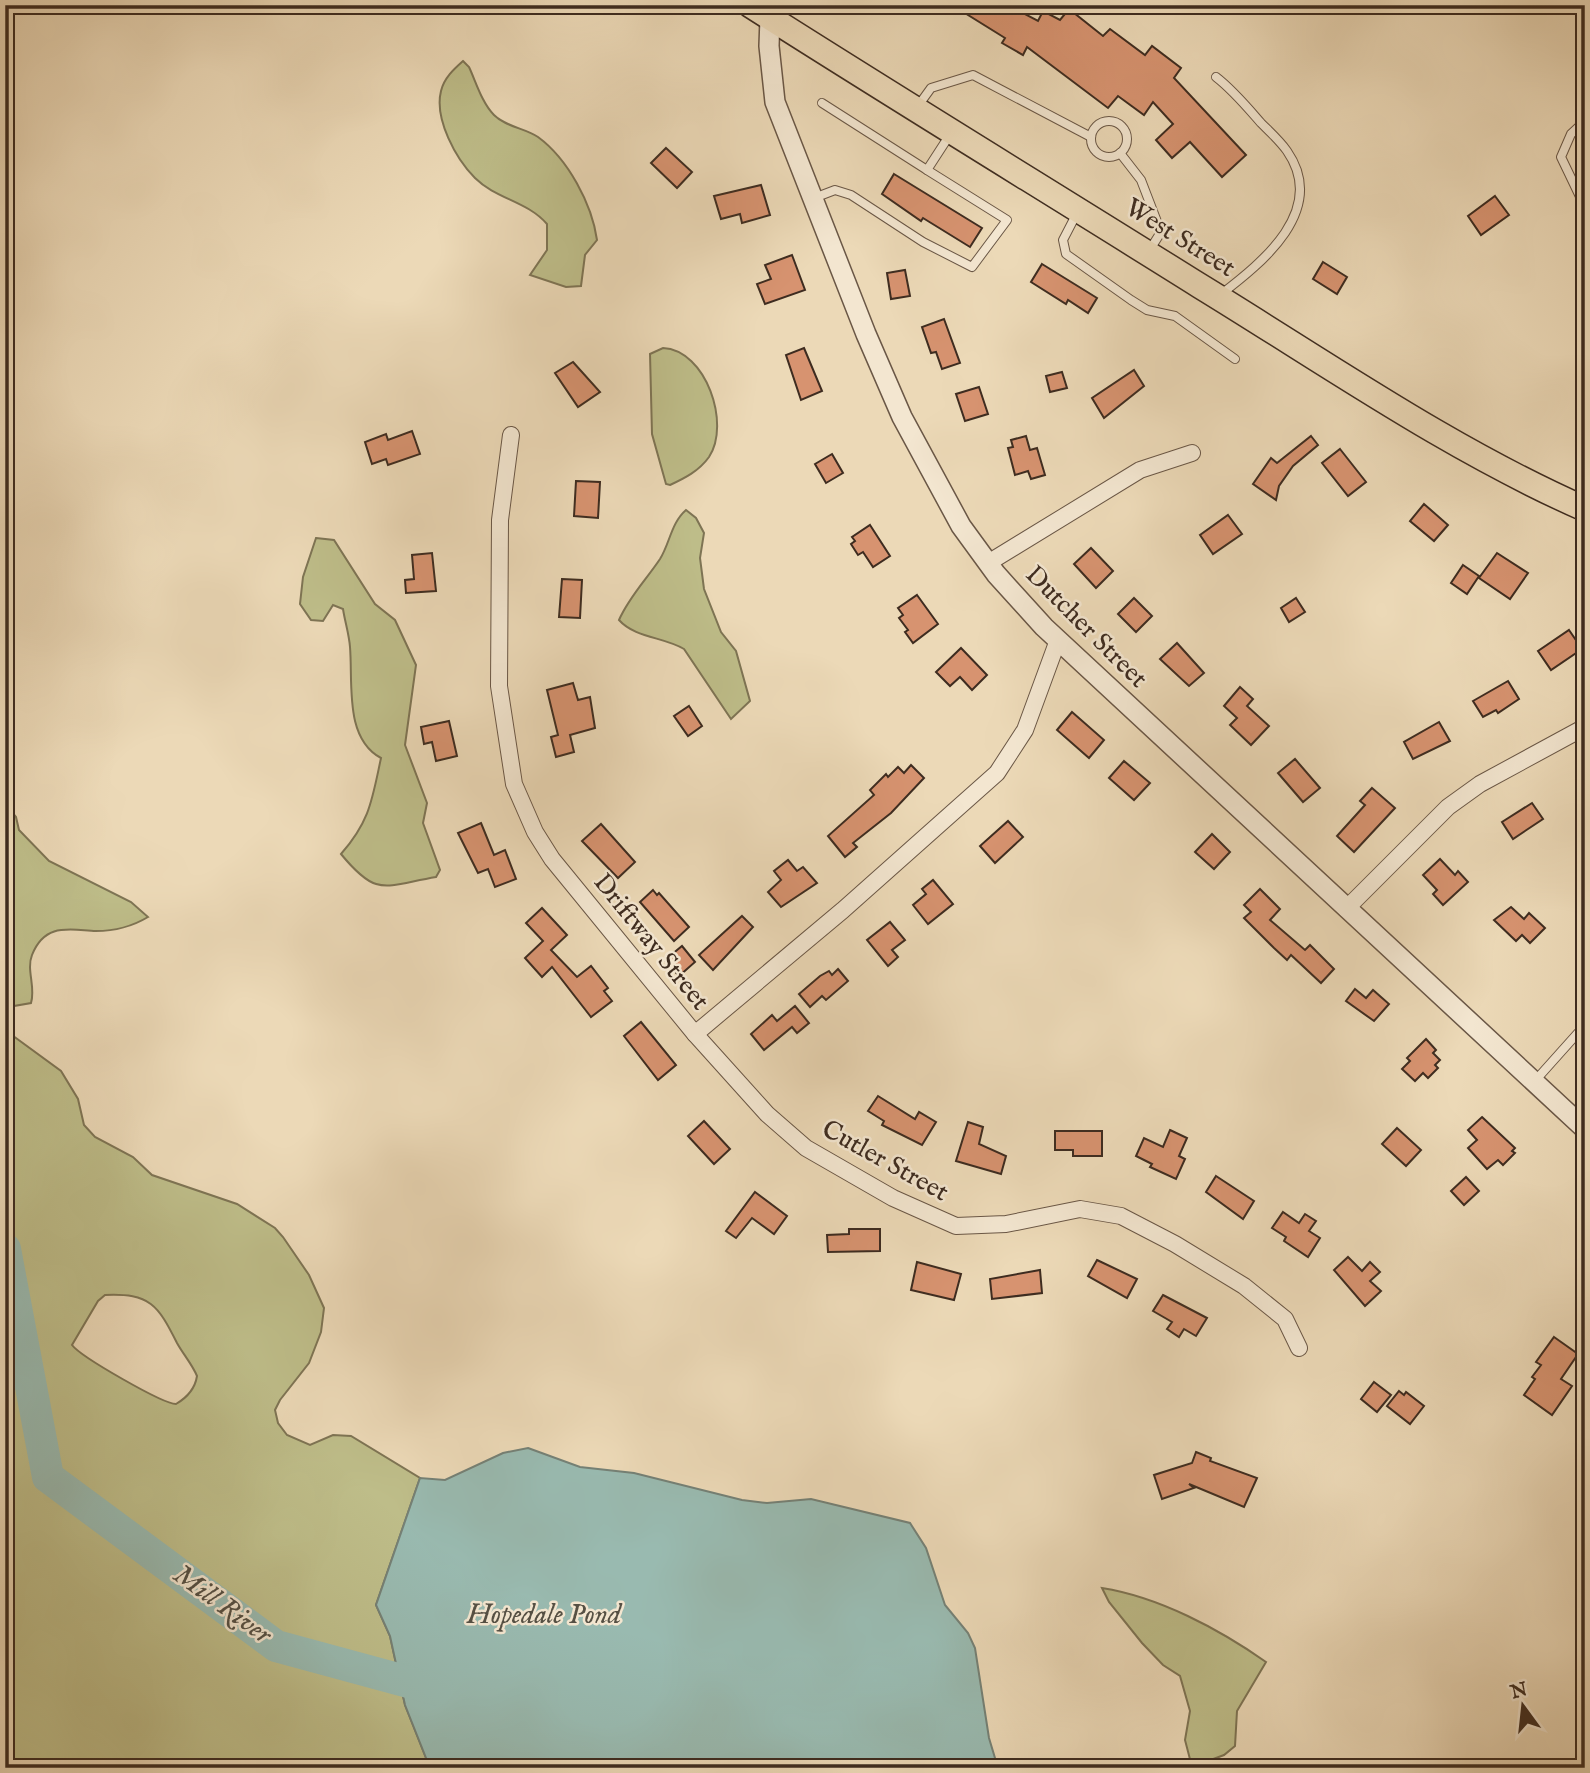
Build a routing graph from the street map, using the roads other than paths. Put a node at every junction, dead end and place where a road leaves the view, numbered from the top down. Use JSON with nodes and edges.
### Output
{"nodes":[{"id":1,"x":760,"y":11,"type":"edge"},
{"id":2,"x":1216,"y":77,"type":"dead end"},
{"id":3,"x":822,"y":103,"type":"dead end"},
{"id":4,"x":916,"y":108,"type":"junction"},
{"id":5,"x":1585,"y":121,"type":"edge"},
{"id":6,"x":952,"y":131,"type":"junction"},
{"id":7,"x":1091,"y":137,"type":"junction"},
{"id":8,"x":1119,"y":153,"type":"junction"},
{"id":9,"x":927,"y":170,"type":"junction"},
{"id":10,"x":814,"y":198,"type":"junction"},
{"id":11,"x":1585,"y":207,"type":"edge"},
{"id":12,"x":1078,"y":210,"type":"junction"},
{"id":13,"x":1148,"y":254,"type":"junction"},
{"id":14,"x":1218,"y":296,"type":"junction"},
{"id":15,"x":1235,"y":359,"type":"dead end"},
{"id":16,"x":511,"y":435,"type":"dead end"},
{"id":17,"x":1192,"y":453,"type":"dead end"},
{"id":18,"x":1585,"y":509,"type":"edge"},
{"id":19,"x":988,"y":563,"type":"junction"},
{"id":20,"x":1058,"y":640,"type":"junction"},
{"id":21,"x":1585,"y":727,"type":"edge"},
{"id":22,"x":1346,"y":909,"type":"junction"},
{"id":23,"x":1585,"y":1025,"type":"edge"},
{"id":24,"x":695,"y":1034,"type":"junction"},
{"id":25,"x":1535,"y":1082,"type":"junction"},
{"id":26,"x":1585,"y":1129,"type":"edge"},
{"id":27,"x":1299,"y":1348,"type":"dead end"}],
"edges":[{"from":1,"to":4,"type":"main road","name":"West Street"},
{"from":1,"to":10,"type":"street","name":"Dutcher Street"},
{"from":2,"to":14,"type":"lane"},
{"from":3,"to":9,"type":"lane"},
{"from":4,"to":6,"type":"main road","name":"West Street"},
{"from":4,"to":7,"type":"lane"},
{"from":5,"to":11,"type":"lane"},
{"from":6,"to":9,"type":"lane"},
{"from":6,"to":12,"type":"main road","name":"West Street"},
{"from":7,"to":8,"type":"lane"},
{"from":7,"to":8,"type":"lane"},
{"from":8,"to":13,"type":"lane"},
{"from":9,"to":10,"type":"lane"},
{"from":10,"to":19,"type":"street","name":"Dutcher Street"},
{"from":12,"to":13,"type":"main road","name":"West Street"},
{"from":12,"to":15,"type":"lane"},
{"from":13,"to":14,"type":"main road","name":"West Street"},
{"from":14,"to":18,"type":"main road","name":"West Street"},
{"from":16,"to":24,"type":"street","name":"Driftway Street"},
{"from":17,"to":19,"type":"street"},
{"from":19,"to":20,"type":"street","name":"Dutcher Street"},
{"from":20,"to":22,"type":"street","name":"Dutcher Street"},
{"from":20,"to":24,"type":"street","name":"Driftway Street"},
{"from":21,"to":22,"type":"street"},
{"from":22,"to":25,"type":"street","name":"Dutcher Street"},
{"from":23,"to":25,"type":"lane"},
{"from":24,"to":27,"type":"street","name":"Cutler Street"},
{"from":25,"to":26,"type":"street","name":"Dutcher Street"}]}
